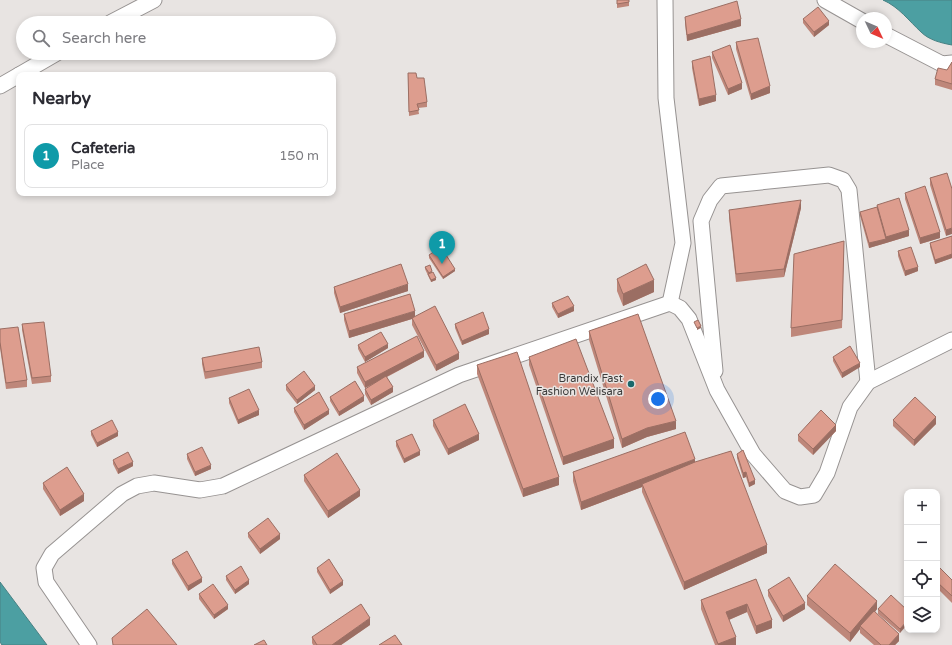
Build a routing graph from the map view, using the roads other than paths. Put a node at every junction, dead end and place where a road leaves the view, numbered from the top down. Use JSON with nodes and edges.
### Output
{"nodes":[{"id":1,"x":154,"y":0,"type":"edge"},
{"id":2,"x":665,"y":0,"type":"edge"},
{"id":3,"x":825,"y":0,"type":"edge"},
{"id":4,"x":123,"y":16,"type":"edge"},
{"id":5,"x":856,"y":18,"type":"edge"},
{"id":6,"x":892,"y":38,"type":"edge"},
{"id":7,"x":45,"y":60,"type":"edge"},
{"id":8,"x":952,"y":63,"type":"edge"},
{"id":9,"x":24,"y":72,"type":"edge"},
{"id":10,"x":16,"y":77,"type":"edge"},
{"id":11,"x":0,"y":86,"type":"edge"},
{"id":12,"x":670,"y":303,"type":"junction"},
{"id":13,"x":952,"y":340,"type":"edge"},
{"id":14,"x":868,"y":382,"type":"junction"},
{"id":15,"x":717,"y":390,"type":"junction"},
{"id":16,"x":89,"y":645,"type":"edge"}],
"edges":[{"from":1,"to":4,"type":"street"},
{"from":2,"to":12,"type":"street"},
{"from":3,"to":5,"type":"street"},
{"from":6,"to":8,"type":"street"},
{"from":7,"to":9,"type":"street"},
{"from":10,"to":11,"type":"street"},
{"from":12,"to":15,"type":"street"},
{"from":12,"to":16,"type":"street"},
{"from":13,"to":14,"type":"street"},
{"from":14,"to":15,"type":"street"},
{"from":14,"to":15,"type":"street"}]}
